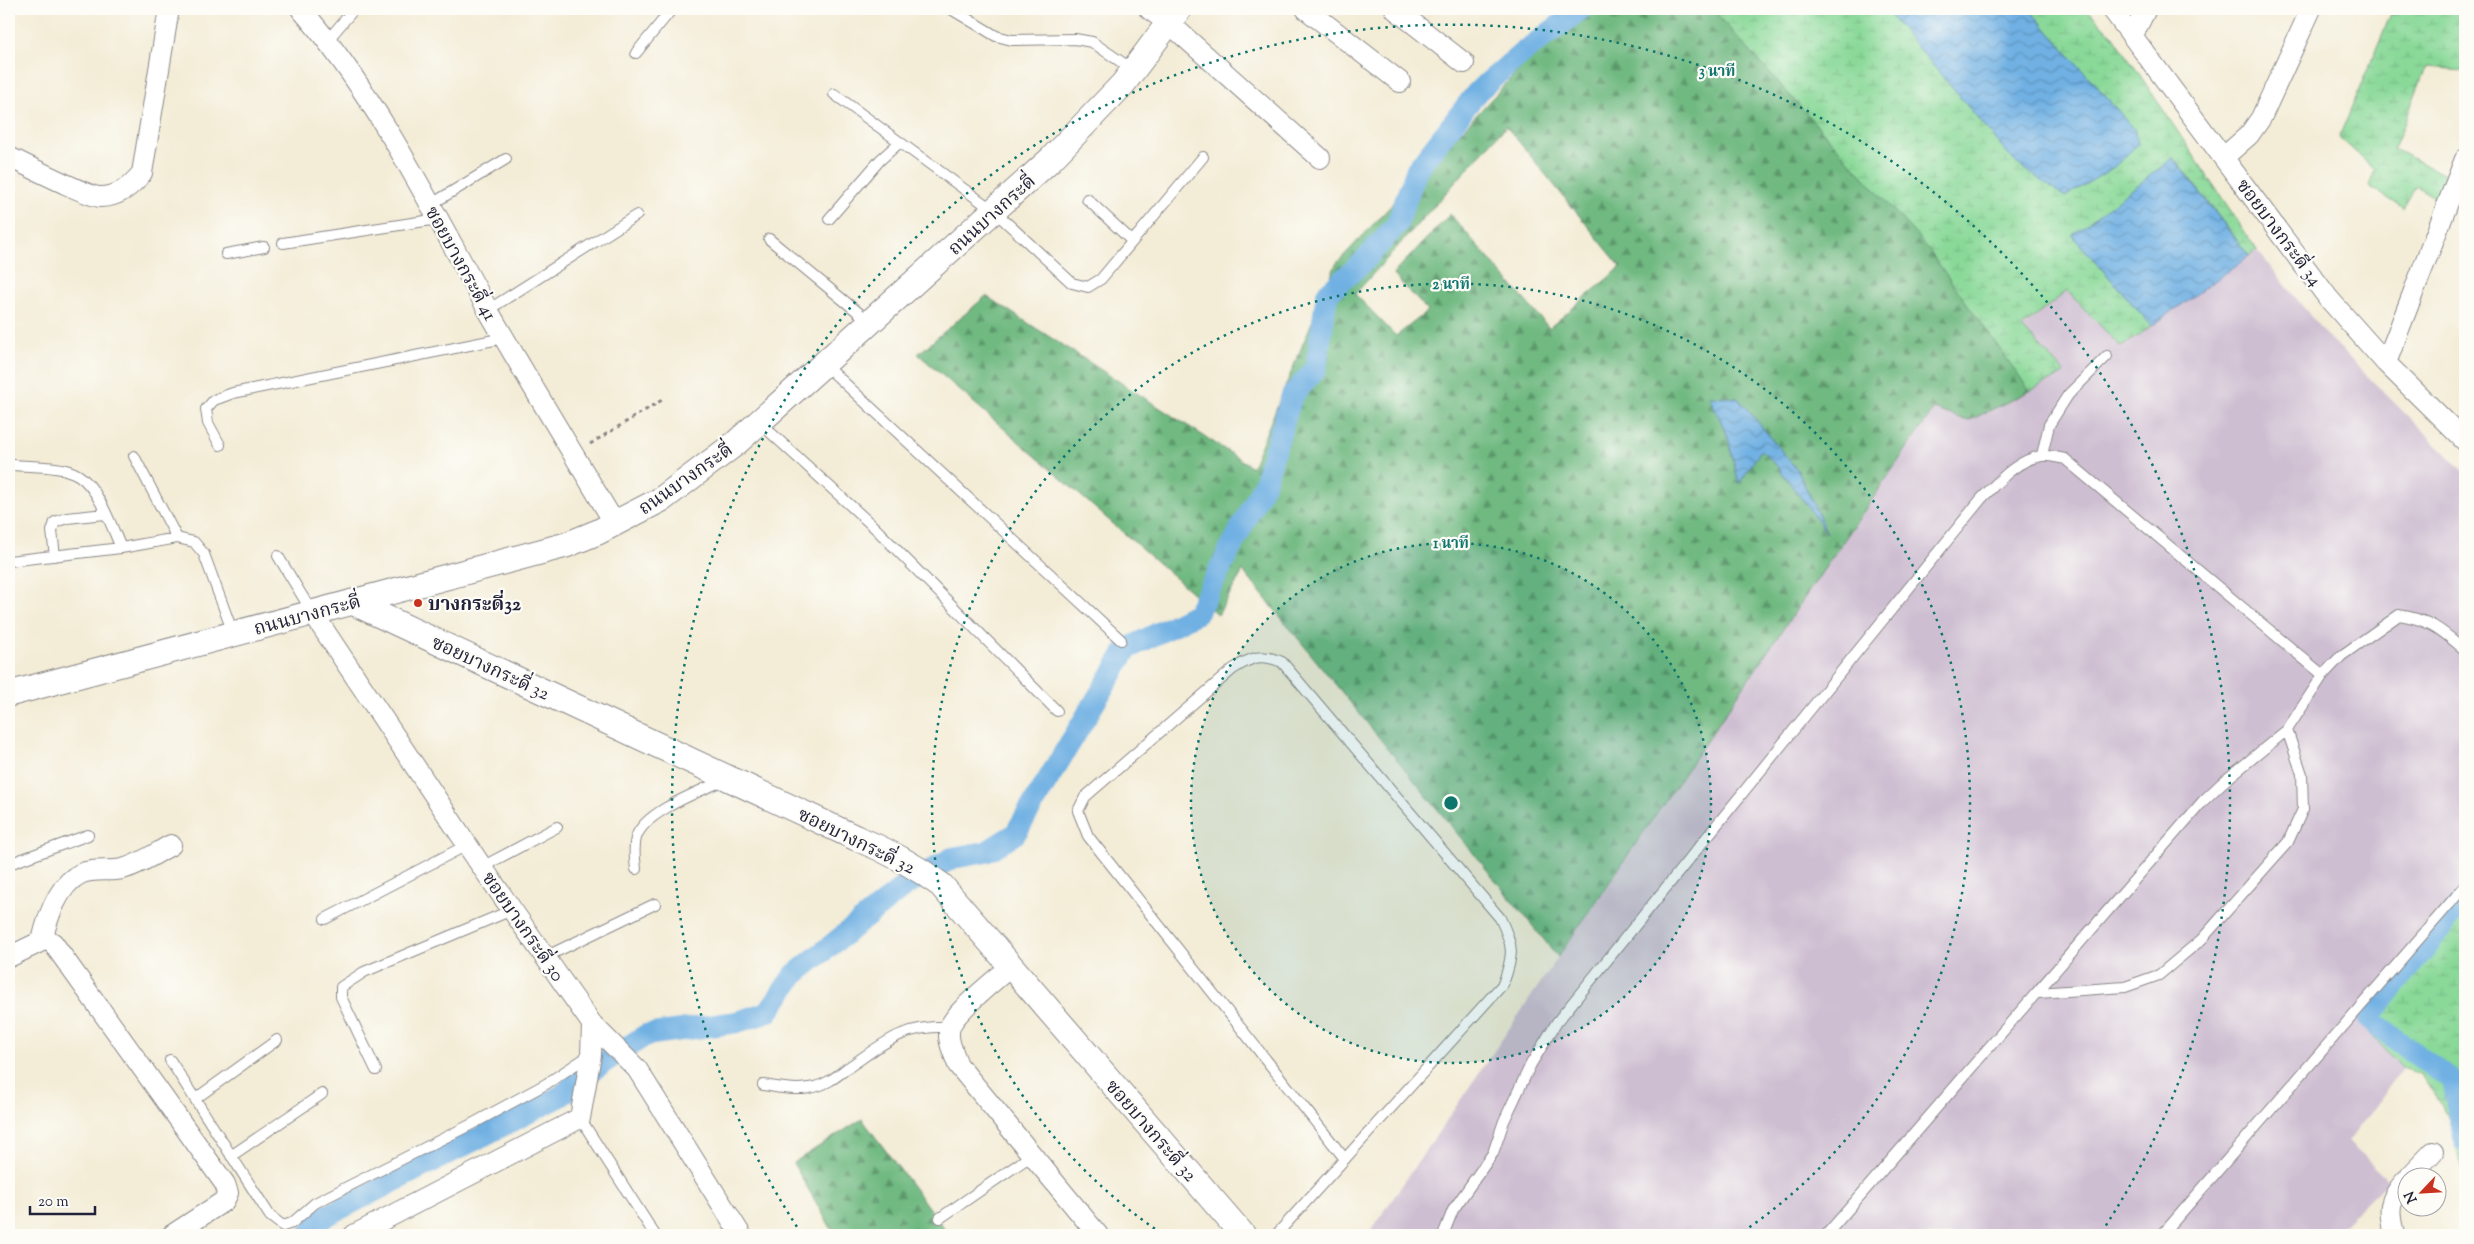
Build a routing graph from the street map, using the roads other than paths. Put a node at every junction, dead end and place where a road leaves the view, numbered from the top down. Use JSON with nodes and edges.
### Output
{"nodes":[{"id":1,"x":169,"y":9,"type":"edge"},
{"id":2,"x":301,"y":9,"type":"edge"},
{"id":3,"x":354,"y":9,"type":"edge"},
{"id":4,"x":672,"y":9,"type":"edge"},
{"id":5,"x":950,"y":9,"type":"edge"},
{"id":6,"x":1306,"y":9,"type":"edge"},
{"id":7,"x":1395,"y":9,"type":"edge"},
{"id":8,"x":2112,"y":9,"type":"edge"},
{"id":9,"x":2146,"y":9,"type":"edge"},
{"id":10,"x":2311,"y":9,"type":"edge"},
{"id":11,"x":1166,"y":13,"type":"edge"},
{"id":12,"x":2133,"y":35,"type":"junction"},
{"id":13,"x":328,"y":42,"type":"junction"},
{"id":14,"x":636,"y":52,"type":"dead end"},
{"id":15,"x":1464,"y":63,"type":"dead end"},
{"id":16,"x":1133,"y":70,"type":"junction"},
{"id":17,"x":1400,"y":82,"type":"dead end"},
{"id":18,"x":834,"y":94,"type":"dead end"},
{"id":19,"x":900,"y":142,"type":"junction"},
{"id":20,"x":9,"y":157,"type":"edge"},
{"id":21,"x":1203,"y":157,"type":"dead end"},
{"id":22,"x":2224,"y":157,"type":"junction"},
{"id":23,"x":1320,"y":158,"type":"dead end"},
{"id":24,"x":506,"y":159,"type":"dead end"},
{"id":25,"x":2465,"y":159,"type":"edge"},
{"id":26,"x":1087,"y":199,"type":"dead end"},
{"id":27,"x":994,"y":211,"type":"junction"},
{"id":28,"x":434,"y":212,"type":"junction"},
{"id":29,"x":637,"y":215,"type":"dead end"},
{"id":30,"x":829,"y":219,"type":"dead end"},
{"id":31,"x":769,"y":239,"type":"dead end"},
{"id":32,"x":1132,"y":241,"type":"junction"},
{"id":33,"x":283,"y":243,"type":"dead end"},
{"id":34,"x":264,"y":246,"type":"dead end"},
{"id":35,"x":226,"y":254,"type":"dead end"},
{"id":36,"x":488,"y":310,"type":"junction"},
{"id":37,"x":870,"y":322,"type":"junction"},
{"id":38,"x":504,"y":338,"type":"junction"},
{"id":39,"x":2107,"y":356,"type":"dead end"},
{"id":40,"x":824,"y":364,"type":"junction"},
{"id":41,"x":2386,"y":364,"type":"junction"},
{"id":42,"x":759,"y":422,"type":"junction"},
{"id":43,"x":2465,"y":441,"type":"edge"},
{"id":44,"x":220,"y":445,"type":"dead end"},
{"id":45,"x":134,"y":456,"type":"dead end"},
{"id":46,"x":2042,"y":456,"type":"junction"},
{"id":47,"x":13,"y":465,"type":"dead end"},
{"id":48,"x":105,"y":514,"type":"junction"},
{"id":49,"x":615,"y":524,"type":"junction"},
{"id":50,"x":177,"y":538,"type":"junction"},
{"id":51,"x":121,"y":548,"type":"junction"},
{"id":52,"x":55,"y":556,"type":"junction"},
{"id":53,"x":278,"y":556,"type":"dead end"},
{"id":54,"x":9,"y":561,"type":"edge"},
{"id":55,"x":352,"y":602,"type":"junction"},
{"id":56,"x":312,"y":612,"type":"junction"},
{"id":57,"x":233,"y":633,"type":"junction"},
{"id":58,"x":1120,"y":640,"type":"dead end"},
{"id":59,"x":2465,"y":650,"type":"edge"},
{"id":60,"x":2323,"y":675,"type":"junction"},
{"id":61,"x":9,"y":694,"type":"edge"},
{"id":62,"x":1057,"y":711,"type":"dead end"},
{"id":63,"x":2287,"y":730,"type":"junction"},
{"id":64,"x":728,"y":778,"type":"junction"},
{"id":65,"x":557,"y":827,"type":"dead end"},
{"id":66,"x":88,"y":835,"type":"dead end"},
{"id":67,"x":468,"y":844,"type":"junction"},
{"id":68,"x":171,"y":845,"type":"dead end"},
{"id":69,"x":9,"y":864,"type":"edge"},
{"id":70,"x":482,"y":867,"type":"junction"},
{"id":71,"x":636,"y":869,"type":"dead end"},
{"id":72,"x":2465,"y":886,"type":"edge"},
{"id":73,"x":655,"y":904,"type":"dead end"},
{"id":74,"x":512,"y":910,"type":"junction"},
{"id":75,"x":325,"y":919,"type":"dead end"},
{"id":76,"x":42,"y":941,"type":"junction"},
{"id":77,"x":9,"y":957,"type":"edge"},
{"id":78,"x":545,"y":958,"type":"junction"},
{"id":79,"x":1010,"y":966,"type":"junction"},
{"id":80,"x":2038,"y":993,"type":"junction"},
{"id":81,"x":592,"y":1024,"type":"junction"},
{"id":82,"x":950,"y":1027,"type":"junction"},
{"id":83,"x":277,"y":1040,"type":"dead end"},
{"id":84,"x":591,"y":1054,"type":"junction"},
{"id":85,"x":170,"y":1060,"type":"dead end"},
{"id":86,"x":376,"y":1070,"type":"dead end"},
{"id":87,"x":763,"y":1085,"type":"dead end"},
{"id":88,"x":322,"y":1094,"type":"dead end"},
{"id":89,"x":195,"y":1099,"type":"junction"},
{"id":90,"x":580,"y":1118,"type":"junction"},
{"id":91,"x":2433,"y":1152,"type":"dead end"},
{"id":92,"x":1032,"y":1155,"type":"junction"},
{"id":93,"x":231,"y":1156,"type":"junction"},
{"id":94,"x":1345,"y":1160,"type":"junction"},
{"id":95,"x":2420,"y":1166,"type":"edge"},
{"id":96,"x":2396,"y":1192,"type":"edge"},
{"id":97,"x":940,"y":1218,"type":"dead end"},
{"id":98,"x":172,"y":1235,"type":"edge"},
{"id":99,"x":354,"y":1235,"type":"edge"},
{"id":100,"x":655,"y":1235,"type":"edge"},
{"id":101,"x":741,"y":1235,"type":"edge"},
{"id":102,"x":1098,"y":1235,"type":"edge"},
{"id":103,"x":1243,"y":1235,"type":"edge"},
{"id":104,"x":1276,"y":1235,"type":"edge"},
{"id":105,"x":1443,"y":1235,"type":"edge"},
{"id":106,"x":1826,"y":1235,"type":"edge"},
{"id":107,"x":2162,"y":1235,"type":"edge"},
{"id":108,"x":2394,"y":1235,"type":"edge"}],
"edges":[{"from":1,"to":20,"type":"street"},
{"from":2,"to":13,"type":"street","name":"ซอยบางกระดี่ 41"},
{"from":3,"to":13,"type":"lane"},
{"from":4,"to":14,"type":"lane"},
{"from":5,"to":16,"type":"lane"},
{"from":6,"to":17,"type":"street"},
{"from":7,"to":15,"type":"street"},
{"from":8,"to":12,"type":"street","name":"ซอยบางกระดี่ 34"},
{"from":9,"to":12,"type":"street"},
{"from":10,"to":22,"type":"street"},
{"from":11,"to":16,"type":"street","name":"ถนนบางกระดี่"},
{"from":11,"to":23,"type":"street"},
{"from":12,"to":22,"type":"street","name":"ซอยบางกระดี่ 34"},
{"from":13,"to":28,"type":"street","name":"ซอยบางกระดี่ 41"},
{"from":16,"to":27,"type":"street","name":"ถนนบางกระดี่"},
{"from":18,"to":19,"type":"lane"},
{"from":19,"to":27,"type":"lane"},
{"from":19,"to":30,"type":"lane"},
{"from":21,"to":32,"type":"lane"},
{"from":22,"to":41,"type":"street","name":"ซอยบางกระดี่ 34"},
{"from":24,"to":28,"type":"lane"},
{"from":25,"to":41,"type":"street"},
{"from":26,"to":32,"type":"lane"},
{"from":27,"to":32,"type":"lane"},
{"from":27,"to":37,"type":"street","name":"ถนนบางกระดี่"},
{"from":28,"to":33,"type":"lane"},
{"from":28,"to":36,"type":"street","name":"ซอยบางกระดี่ 41"},
{"from":29,"to":36,"type":"lane"},
{"from":31,"to":37,"type":"lane"},
{"from":34,"to":35,"type":"lane"},
{"from":36,"to":38,"type":"street","name":"ซอยบางกระดี่ 41"},
{"from":37,"to":40,"type":"street","name":"ถนนบางกระดี่"},
{"from":38,"to":44,"type":"lane"},
{"from":38,"to":49,"type":"street","name":"ซอยบางกระดี่ 41"},
{"from":39,"to":46,"type":"lane"},
{"from":40,"to":42,"type":"street","name":"ถนนบางกระดี่"},
{"from":40,"to":58,"type":"lane"},
{"from":41,"to":43,"type":"street","name":"ซอยบางกระดี่ 34"},
{"from":42,"to":49,"type":"street","name":"ถนนบางกระดี่"},
{"from":42,"to":62,"type":"lane"},
{"from":45,"to":50,"type":"lane"},
{"from":46,"to":60,"type":"lane"},
{"from":46,"to":105,"type":"lane"},
{"from":47,"to":48,"type":"lane"},
{"from":48,"to":51,"type":"lane"},
{"from":48,"to":52,"type":"lane"},
{"from":49,"to":55,"type":"street","name":"ถนนบางกระดี่"},
{"from":50,"to":51,"type":"lane"},
{"from":50,"to":57,"type":"lane"},
{"from":51,"to":52,"type":"lane"},
{"from":52,"to":54,"type":"lane"},
{"from":53,"to":56,"type":"lane"},
{"from":55,"to":56,"type":"street","name":"ถนนบางกระดี่"},
{"from":55,"to":64,"type":"street","name":"ซอยบางกระดี่ 32"},
{"from":56,"to":57,"type":"street","name":"ถนนบางกระดี่"},
{"from":56,"to":67,"type":"street","name":"ซอยบางกระดี่ 30"},
{"from":57,"to":61,"type":"street","name":"ถนนบางกระดี่"},
{"from":59,"to":60,"type":"lane"},
{"from":60,"to":63,"type":"lane"},
{"from":63,"to":80,"type":"lane"},
{"from":63,"to":80,"type":"lane"},
{"from":64,"to":71,"type":"lane"},
{"from":64,"to":79,"type":"street","name":"ซอยบางกระดี่ 32"},
{"from":65,"to":70,"type":"lane"},
{"from":66,"to":69,"type":"lane"},
{"from":67,"to":70,"type":"street","name":"ซอยบางกระดี่ 30"},
{"from":67,"to":75,"type":"lane"},
{"from":68,"to":76,"type":"street"},
{"from":70,"to":74,"type":"street","name":"ซอยบางกระดี่ 30"},
{"from":72,"to":107,"type":"lane"},
{"from":73,"to":78,"type":"lane"},
{"from":74,"to":78,"type":"street","name":"ซอยบางกระดี่ 30"},
{"from":74,"to":86,"type":"lane"},
{"from":76,"to":77,"type":"street"},
{"from":76,"to":98,"type":"street"},
{"from":78,"to":81,"type":"street","name":"ซอยบางกระดี่ 30"},
{"from":79,"to":82,"type":"street"},
{"from":79,"to":103,"type":"street","name":"ซอยบางกระดี่ 32"},
{"from":80,"to":106,"type":"lane"},
{"from":81,"to":84,"type":"street"},
{"from":81,"to":101,"type":"street","name":"ซอยบางกระดี่ 30"},
{"from":82,"to":87,"type":"lane"},
{"from":82,"to":92,"type":"street"},
{"from":83,"to":89,"type":"lane"},
{"from":84,"to":90,"type":"street"},
{"from":84,"to":93,"type":"lane"},
{"from":85,"to":89,"type":"lane"},
{"from":88,"to":93,"type":"lane"},
{"from":89,"to":93,"type":"lane"},
{"from":90,"to":99,"type":"street"},
{"from":90,"to":100,"type":"lane"},
{"from":91,"to":95,"type":"street"},
{"from":92,"to":97,"type":"lane"},
{"from":92,"to":102,"type":"street"},
{"from":94,"to":94,"type":"lane"},
{"from":94,"to":104,"type":"lane"},
{"from":96,"to":108,"type":"street"}]}
